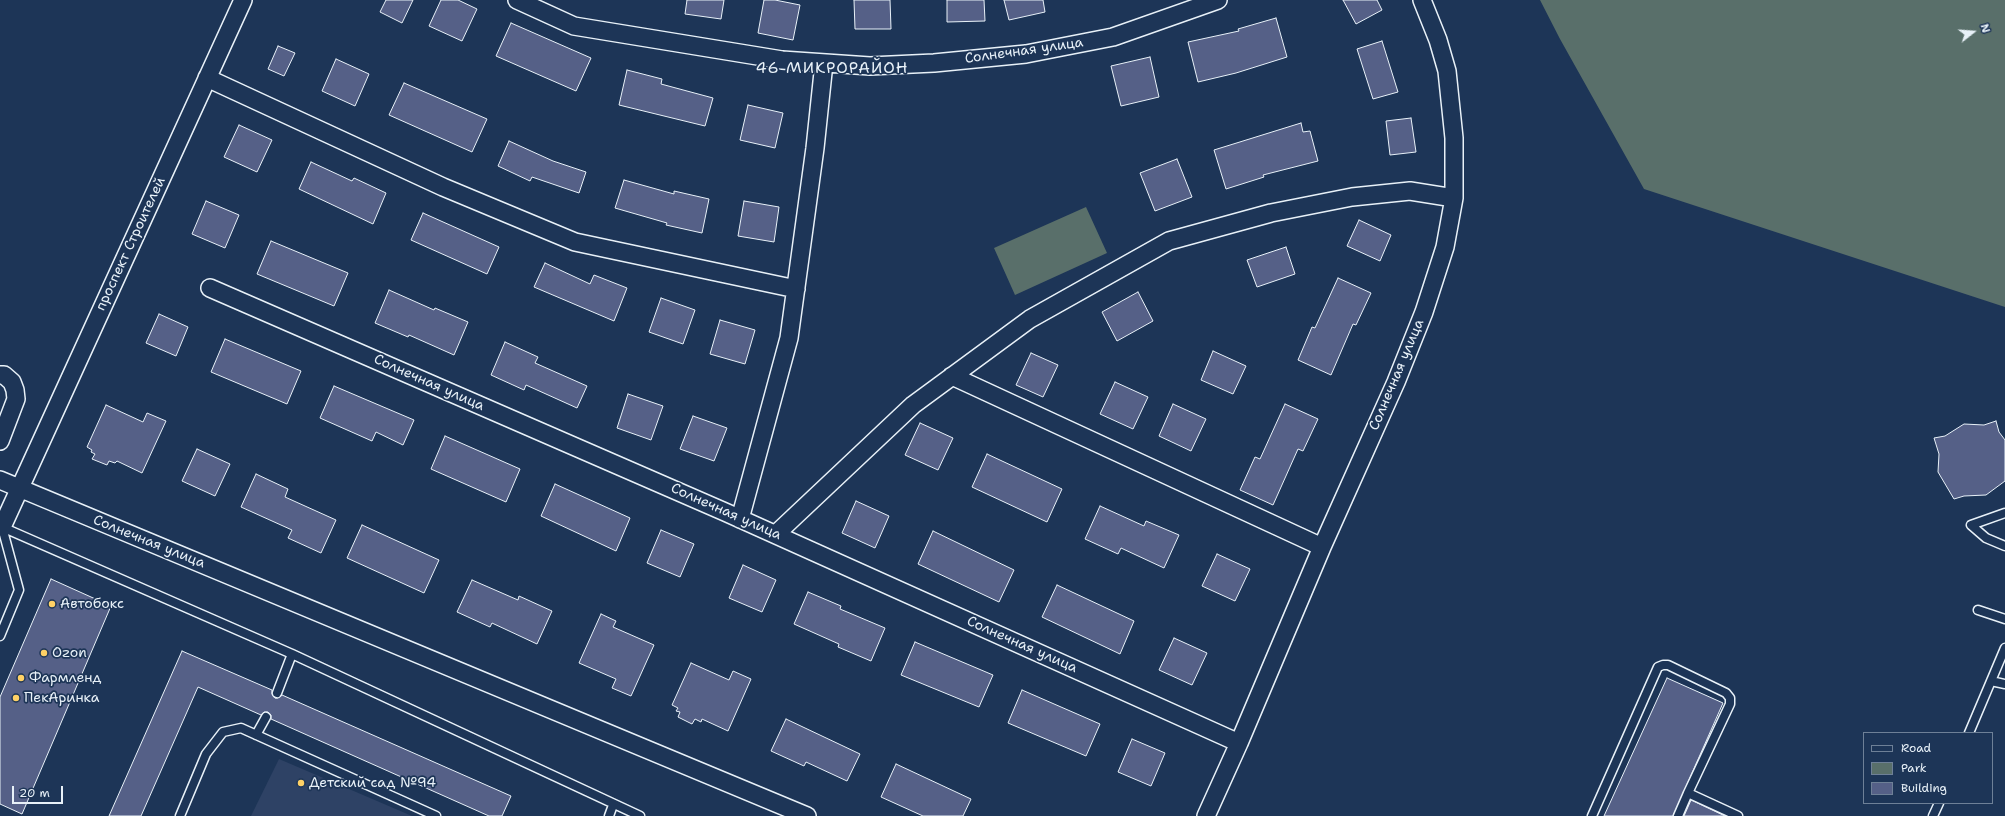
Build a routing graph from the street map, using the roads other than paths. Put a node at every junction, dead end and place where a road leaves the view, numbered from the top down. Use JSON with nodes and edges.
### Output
{"nodes":[{"id":1,"x":243,"y":0,"type":"edge"},
{"id":2,"x":517,"y":0,"type":"edge"},
{"id":3,"x":1218,"y":0,"type":"edge"},
{"id":4,"x":1422,"y":0,"type":"edge"},
{"id":5,"x":824,"y":63,"type":"junction"},
{"id":6,"x":207,"y":78,"type":"junction"},
{"id":7,"x":1454,"y":198,"type":"junction"},
{"id":8,"x":210,"y":288,"type":"dead end"},
{"id":9,"x":796,"y":289,"type":"junction"},
{"id":10,"x":0,"y":375,"type":"edge"},
{"id":11,"x":952,"y":376,"type":"junction"},
{"id":12,"x":0,"y":441,"type":"edge"},
{"id":13,"x":0,"y":480,"type":"edge"},
{"id":14,"x":18,"y":488,"type":"junction"},
{"id":15,"x":2005,"y":512,"type":"edge"},
{"id":16,"x":740,"y":518,"type":"junction"},
{"id":17,"x":1,"y":529,"type":"edge"},
{"id":18,"x":776,"y":534,"type":"junction"},
{"id":19,"x":2005,"y":546,"type":"edge"},
{"id":20,"x":1322,"y":547,"type":"junction"},
{"id":21,"x":1978,"y":610,"type":"dead end"},
{"id":22,"x":2005,"y":619,"type":"edge"},
{"id":23,"x":0,"y":636,"type":"edge"},
{"id":24,"x":2005,"y":648,"type":"edge"},
{"id":25,"x":292,"y":654,"type":"junction"},
{"id":26,"x":1991,"y":681,"type":"junction"},
{"id":27,"x":2005,"y":684,"type":"edge"},
{"id":28,"x":277,"y":693,"type":"dead end"},
{"id":29,"x":266,"y":717,"type":"dead end"},
{"id":30,"x":1969,"y":732,"type":"edge"},
{"id":31,"x":256,"y":735,"type":"junction"},
{"id":32,"x":1240,"y":743,"type":"junction"},
{"id":33,"x":1688,"y":793,"type":"junction"},
{"id":34,"x":1939,"y":804,"type":"edge"},
{"id":35,"x":613,"y":805,"type":"junction"},
{"id":36,"x":180,"y":816,"type":"edge"},
{"id":37,"x":436,"y":816,"type":"edge"},
{"id":38,"x":609,"y":816,"type":"edge"},
{"id":39,"x":640,"y":816,"type":"edge"},
{"id":40,"x":808,"y":816,"type":"edge"},
{"id":41,"x":1206,"y":816,"type":"edge"},
{"id":42,"x":1592,"y":816,"type":"edge"},
{"id":43,"x":1678,"y":816,"type":"edge"},
{"id":44,"x":1738,"y":816,"type":"edge"},
{"id":45,"x":1933,"y":816,"type":"edge"}],
"edges":[{"from":1,"to":6,"type":"street","name":"проспект Строителей"},
{"from":2,"to":5,"type":"street","name":"Солнечная улица"},
{"from":3,"to":5,"type":"street","name":"Солнечная улица"},
{"from":4,"to":7,"type":"street","name":"Солнечная улица"},
{"from":5,"to":9,"type":"street"},
{"from":6,"to":9,"type":"street"},
{"from":6,"to":14,"type":"street","name":"проспект Строителей"},
{"from":7,"to":11,"type":"street"},
{"from":7,"to":20,"type":"street","name":"Солнечная улица"},
{"from":8,"to":16,"type":"street","name":"Солнечная улица"},
{"from":9,"to":16,"type":"street"},
{"from":10,"to":12,"type":"street"},
{"from":11,"to":18,"type":"street"},
{"from":11,"to":20,"type":"street"},
{"from":13,"to":14,"type":"street","name":"Солнечная улица"},
{"from":14,"to":17,"type":"street","name":"проспект Строителей"},
{"from":14,"to":40,"type":"street","name":"Солнечная улица"},
{"from":15,"to":19,"type":"lane"},
{"from":16,"to":18,"type":"street","name":"Солнечная улица"},
{"from":17,"to":23,"type":"lane"},
{"from":17,"to":25,"type":"lane"},
{"from":18,"to":32,"type":"street","name":"Солнечная улица"},
{"from":20,"to":32,"type":"street","name":"Солнечная улица"},
{"from":21,"to":22,"type":"lane"},
{"from":24,"to":26,"type":"lane"},
{"from":25,"to":28,"type":"lane"},
{"from":25,"to":35,"type":"lane"},
{"from":26,"to":27,"type":"lane"},
{"from":26,"to":30,"type":"lane"},
{"from":29,"to":31,"type":"lane"},
{"from":31,"to":36,"type":"lane"},
{"from":31,"to":37,"type":"lane"},
{"from":32,"to":41,"type":"street","name":"Солнечная улица"},
{"from":33,"to":42,"type":"lane"},
{"from":33,"to":43,"type":"lane"},
{"from":33,"to":44,"type":"lane"},
{"from":34,"to":45,"type":"lane"},
{"from":35,"to":38,"type":"lane"},
{"from":35,"to":39,"type":"lane"}]}
